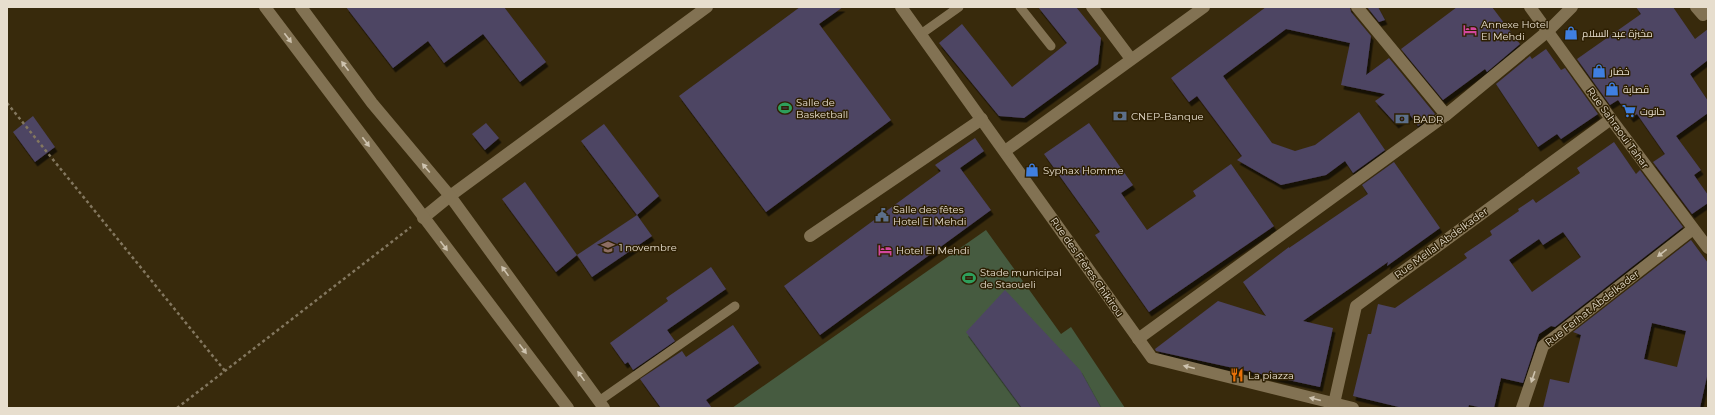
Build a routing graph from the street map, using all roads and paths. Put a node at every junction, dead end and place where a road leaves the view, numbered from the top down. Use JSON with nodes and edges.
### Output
{"nodes":[{"id":1,"x":264,"y":7,"type":"edge"},
{"id":2,"x":301,"y":7,"type":"edge"},
{"id":3,"x":707,"y":7,"type":"edge"},
{"id":4,"x":901,"y":7,"type":"edge"},
{"id":5,"x":959,"y":7,"type":"edge"},
{"id":6,"x":1020,"y":7,"type":"edge"},
{"id":7,"x":1092,"y":7,"type":"edge"},
{"id":8,"x":1204,"y":7,"type":"edge"},
{"id":9,"x":1356,"y":7,"type":"edge"},
{"id":10,"x":1530,"y":7,"type":"edge"},
{"id":11,"x":1572,"y":7,"type":"edge"},
{"id":12,"x":1696,"y":7,"type":"edge"},
{"id":13,"x":1708,"y":11,"type":"edge"},
{"id":14,"x":1548,"y":31,"type":"junction"},
{"id":15,"x":920,"y":34,"type":"junction"},
{"id":16,"x":1051,"y":46,"type":"dead end"},
{"id":17,"x":1131,"y":59,"type":"junction"},
{"id":18,"x":7,"y":103,"type":"edge"},
{"id":19,"x":1446,"y":115,"type":"junction"},
{"id":20,"x":1611,"y":119,"type":"junction"},
{"id":21,"x":982,"y":120,"type":"junction"},
{"id":22,"x":1005,"y":151,"type":"junction"},
{"id":23,"x":450,"y":196,"type":"junction"},
{"id":24,"x":423,"y":218,"type":"junction"},
{"id":25,"x":1693,"y":229,"type":"junction"},
{"id":26,"x":810,"y":236,"type":"dead end"},
{"id":27,"x":1708,"y":248,"type":"edge"},
{"id":28,"x":736,"y":306,"type":"dead end"},
{"id":29,"x":1138,"y":339,"type":"junction"},
{"id":30,"x":225,"y":371,"type":"junction"},
{"id":31,"x":602,"y":405,"type":"edge"},
{"id":32,"x":1333,"y":406,"type":"edge"},
{"id":33,"x":177,"y":408,"type":"edge"},
{"id":34,"x":568,"y":408,"type":"edge"},
{"id":35,"x":1353,"y":408,"type":"edge"},
{"id":36,"x":1522,"y":408,"type":"edge"}],
"edges":[{"from":1,"to":24,"type":"street","one_way":true},
{"from":23,"to":2,"type":"street","one_way":true},
{"from":3,"to":23,"type":"street"},
{"from":4,"to":15,"type":"street","name":"Rue des Frères Chikirou"},
{"from":5,"to":15,"type":"lane"},
{"from":6,"to":16,"type":"lane"},
{"from":7,"to":17,"type":"street"},
{"from":8,"to":17,"type":"street"},
{"from":9,"to":19,"type":"street"},
{"from":10,"to":14,"type":"street","name":"Rue Sahraoui Tahar"},
{"from":11,"to":14,"type":"street"},
{"from":12,"to":13,"type":"street"},
{"from":14,"to":19,"type":"street"},
{"from":14,"to":20,"type":"street","name":"Rue Sahraoui Tahar"},
{"from":15,"to":21,"type":"street","name":"Rue des Frères Chikirou"},
{"from":17,"to":22,"type":"street"},
{"from":18,"to":30,"type":"path"},
{"from":19,"to":29,"type":"street"},
{"from":20,"to":25,"type":"street","name":"Rue Sahraoui Tahar"},
{"from":20,"to":32,"type":"street","name":"Rue Mellal Abdelkader"},
{"from":21,"to":22,"type":"street","name":"Rue des Frères Chikirou"},
{"from":21,"to":26,"type":"street"},
{"from":22,"to":29,"type":"street","name":"Rue des Frères Chikirou"},
{"from":23,"to":24,"type":"street"},
{"from":31,"to":23,"type":"street","one_way":true},
{"from":24,"to":30,"type":"path"},
{"from":24,"to":34,"type":"street","one_way":true},
{"from":25,"to":27,"type":"street","name":"Rue Sahraoui Tahar"},
{"from":25,"to":36,"type":"street","name":"Rue Ferhat Abdelkader","one_way":true},
{"from":28,"to":31,"type":"lane"},
{"from":32,"to":29,"type":"street","name":"Rue des Frères Chikirou","one_way":true},
{"from":30,"to":33,"type":"path"},
{"from":32,"to":35,"type":"street","name":"Rue des Frères Chikirou"}]}
